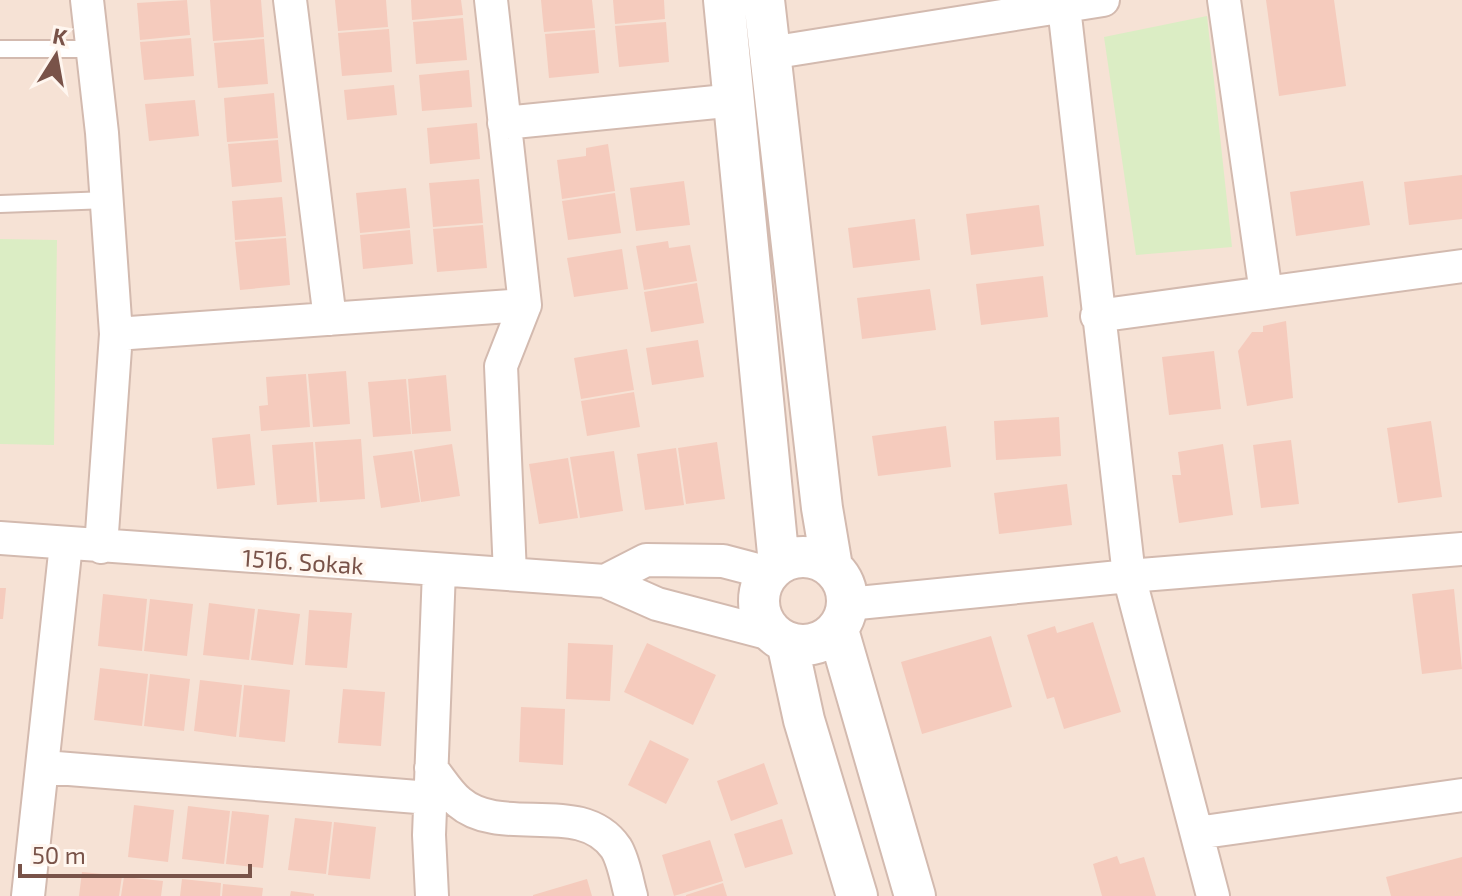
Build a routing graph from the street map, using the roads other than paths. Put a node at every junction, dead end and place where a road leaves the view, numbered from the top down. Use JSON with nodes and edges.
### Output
{"nodes":[{"id":1,"x":87,"y":0,"type":"edge"},
{"id":2,"x":290,"y":0,"type":"edge"},
{"id":3,"x":491,"y":0,"type":"edge"},
{"id":4,"x":724,"y":0,"type":"edge"},
{"id":5,"x":764,"y":0,"type":"edge"},
{"id":6,"x":1103,"y":0,"type":"edge"},
{"id":7,"x":1224,"y":0,"type":"edge"},
{"id":8,"x":1064,"y":7,"type":"junction"},
{"id":9,"x":0,"y":49,"type":"edge"},
{"id":10,"x":93,"y":49,"type":"junction"},
{"id":11,"x":770,"y":53,"type":"junction"},
{"id":12,"x":736,"y":100,"type":"junction"},
{"id":13,"x":504,"y":123,"type":"junction"},
{"id":14,"x":108,"y":200,"type":"junction"},
{"id":15,"x":0,"y":204,"type":"edge"},
{"id":16,"x":1462,"y":266,"type":"edge"},
{"id":17,"x":1266,"y":293,"type":"junction"},
{"id":18,"x":525,"y":305,"type":"junction"},
{"id":19,"x":1097,"y":316,"type":"junction"},
{"id":20,"x":330,"y":319,"type":"junction"},
{"id":21,"x":116,"y":334,"type":"junction"},
{"id":22,"x":0,"y":538,"type":"edge"},
{"id":23,"x":66,"y":544,"type":"junction"},
{"id":24,"x":101,"y":547,"type":"junction"},
{"id":25,"x":1462,"y":549,"type":"edge"},
{"id":26,"x":832,"y":567,"type":"junction"},
{"id":27,"x":774,"y":568,"type":"junction"},
{"id":28,"x":439,"y":570,"type":"junction"},
{"id":29,"x":510,"y":574,"type":"junction"},
{"id":30,"x":1129,"y":576,"type":"junction"},
{"id":31,"x":605,"y":581,"type":"junction"},
{"id":32,"x":843,"y":617,"type":"junction"},
{"id":33,"x":781,"y":639,"type":"junction"},
{"id":34,"x":44,"y":767,"type":"junction"},
{"id":35,"x":431,"y":783,"type":"junction"},
{"id":36,"x":1462,"y":795,"type":"edge"},
{"id":37,"x":1197,"y":833,"type":"junction"},
{"id":38,"x":28,"y":896,"type":"edge"},
{"id":39,"x":432,"y":896,"type":"edge"},
{"id":40,"x":631,"y":896,"type":"edge"},
{"id":41,"x":857,"y":896,"type":"edge"},
{"id":42,"x":915,"y":896,"type":"edge"},
{"id":43,"x":1213,"y":896,"type":"edge"}],
"edges":[{"from":1,"to":10,"type":"street"},
{"from":2,"to":20,"type":"street"},
{"from":3,"to":13,"type":"street"},
{"from":4,"to":12,"type":"street"},
{"from":5,"to":11,"type":"street"},
{"from":6,"to":8,"type":"street"},
{"from":7,"to":17,"type":"street"},
{"from":8,"to":11,"type":"street"},
{"from":8,"to":19,"type":"street"},
{"from":9,"to":10,"type":"lane"},
{"from":10,"to":14,"type":"street"},
{"from":11,"to":26,"type":"street"},
{"from":12,"to":13,"type":"street"},
{"from":12,"to":27,"type":"street"},
{"from":13,"to":18,"type":"street"},
{"from":14,"to":15,"type":"lane"},
{"from":14,"to":21,"type":"street"},
{"from":16,"to":17,"type":"street"},
{"from":17,"to":19,"type":"street"},
{"from":18,"to":20,"type":"street"},
{"from":18,"to":29,"type":"street"},
{"from":19,"to":30,"type":"street"},
{"from":20,"to":21,"type":"street"},
{"from":21,"to":24,"type":"street"},
{"from":22,"to":23,"type":"street","name":"1516. Sokak"},
{"from":23,"to":24,"type":"street","name":"1516. Sokak"},
{"from":23,"to":34,"type":"street"},
{"from":24,"to":28,"type":"street","name":"1516. Sokak"},
{"from":25,"to":30,"type":"street"},
{"from":26,"to":27,"type":"street"},
{"from":26,"to":32,"type":"street"},
{"from":27,"to":31,"type":"street"},
{"from":27,"to":33,"type":"street"},
{"from":28,"to":29,"type":"street","name":"1516. Sokak"},
{"from":28,"to":35,"type":"street"},
{"from":29,"to":31,"type":"street","name":"1516. Sokak"},
{"from":30,"to":32,"type":"street"},
{"from":30,"to":37,"type":"street"},
{"from":31,"to":33,"type":"street","name":"1516. Sokak"},
{"from":32,"to":33,"type":"street"},
{"from":32,"to":42,"type":"street"},
{"from":33,"to":41,"type":"street"},
{"from":34,"to":35,"type":"street"},
{"from":34,"to":38,"type":"street"},
{"from":35,"to":39,"type":"street"},
{"from":35,"to":40,"type":"street"},
{"from":36,"to":37,"type":"street"},
{"from":37,"to":43,"type":"street"}]}
